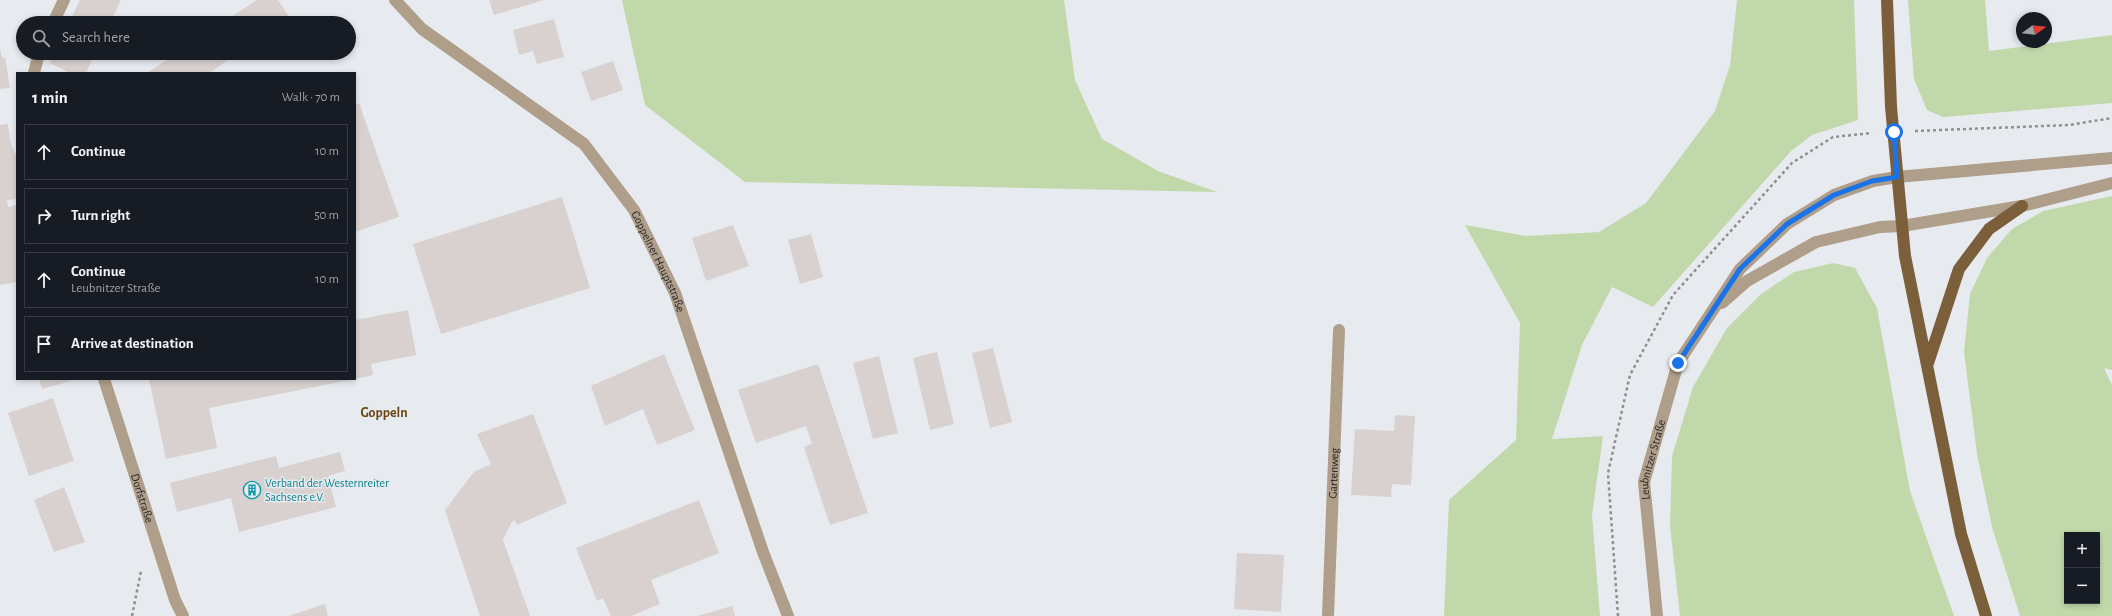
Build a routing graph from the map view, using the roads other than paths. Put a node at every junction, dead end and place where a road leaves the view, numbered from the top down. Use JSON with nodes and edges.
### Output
{"nodes":[{"id":1,"x":64,"y":0,"type":"edge"},
{"id":2,"x":395,"y":0,"type":"edge"},
{"id":3,"x":1887,"y":0,"type":"edge"},
{"id":4,"x":56,"y":16,"type":"edge"},
{"id":5,"x":37,"y":60,"type":"edge"},
{"id":6,"x":34,"y":72,"type":"edge"},
{"id":7,"x":2112,"y":158,"type":"edge"},
{"id":8,"x":1897,"y":177,"type":"junction"},
{"id":9,"x":2112,"y":183,"type":"edge"},
{"id":10,"x":2022,"y":206,"type":"junction"},
{"id":11,"x":1902,"y":226,"type":"junction"},
{"id":12,"x":1710,"y":314,"type":"junction"},
{"id":13,"x":1339,"y":330,"type":"dead end"},
{"id":14,"x":1927,"y":364,"type":"junction"},
{"id":15,"x":104,"y":380,"type":"edge"},
{"id":16,"x":183,"y":616,"type":"edge"},
{"id":17,"x":788,"y":616,"type":"edge"},
{"id":18,"x":1328,"y":616,"type":"edge"},
{"id":19,"x":1657,"y":616,"type":"edge"},
{"id":20,"x":1986,"y":616,"type":"edge"}],
"edges":[{"from":1,"to":4,"type":"street"},
{"from":2,"to":17,"type":"street","name":"Goppelner Hauptstraße"},
{"from":3,"to":8,"type":"main road"},
{"from":5,"to":6,"type":"street"},
{"from":7,"to":8,"type":"street"},
{"from":8,"to":11,"type":"main road"},
{"from":8,"to":12,"type":"street"},
{"from":9,"to":10,"type":"street"},
{"from":10,"to":11,"type":"street"},
{"from":10,"to":14,"type":"main road"},
{"from":11,"to":12,"type":"street"},
{"from":11,"to":14,"type":"main road"},
{"from":12,"to":19,"type":"street","name":"Leubnitzer Straße"},
{"from":13,"to":18,"type":"street","name":"Gartenweg"},
{"from":14,"to":20,"type":"main road"},
{"from":15,"to":16,"type":"street","name":"Dorfstraße"}]}
